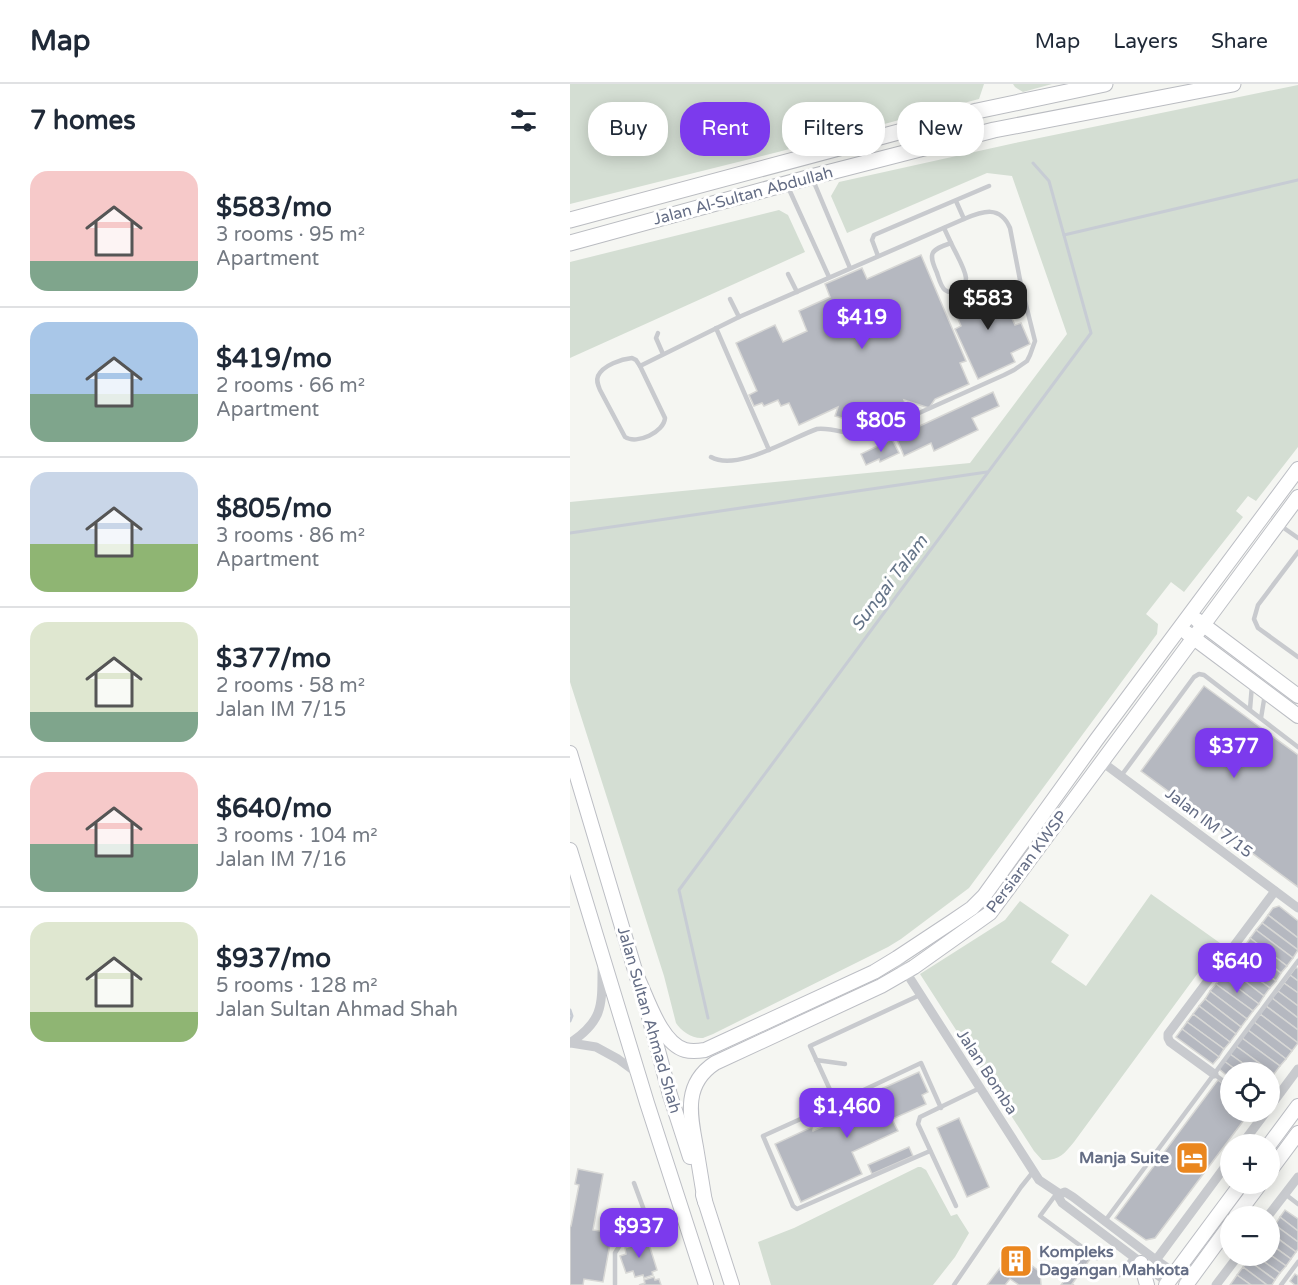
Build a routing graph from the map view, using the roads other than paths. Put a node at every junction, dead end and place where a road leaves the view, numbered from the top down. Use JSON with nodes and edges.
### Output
{"nodes":[{"id":1,"x":1105,"y":84,"type":"edge"},
{"id":2,"x":1233,"y":84,"type":"edge"},
{"id":3,"x":812,"y":177,"type":"junction"},
{"id":4,"x":787,"y":185,"type":"junction"},
{"id":5,"x":989,"y":186,"type":"dead end"},
{"id":6,"x":956,"y":201,"type":"junction"},
{"id":7,"x":964,"y":219,"type":"junction"},
{"id":8,"x":570,"y":220,"type":"edge"},
{"id":9,"x":944,"y":228,"type":"junction"},
{"id":10,"x":570,"y":243,"type":"edge"},
{"id":11,"x":951,"y":243,"type":"junction"},
{"id":12,"x":878,"y":256,"type":"junction"},
{"id":13,"x":850,"y":268,"type":"junction"},
{"id":14,"x":788,"y":274,"type":"dead end"},
{"id":15,"x":829,"y":278,"type":"junction"},
{"id":16,"x":1020,"y":285,"type":"junction"},
{"id":17,"x":797,"y":292,"type":"junction"},
{"id":18,"x":1002,"y":296,"type":"dead end"},
{"id":19,"x":730,"y":299,"type":"dead end"},
{"id":20,"x":1027,"y":311,"type":"junction"},
{"id":21,"x":1010,"y":314,"type":"dead end"},
{"id":22,"x":739,"y":317,"type":"junction"},
{"id":23,"x":716,"y":328,"type":"junction"},
{"id":24,"x":658,"y":333,"type":"dead end"},
{"id":25,"x":663,"y":354,"type":"junction"},
{"id":26,"x":640,"y":366,"type":"junction"},
{"id":27,"x":769,"y":450,"type":"junction"},
{"id":28,"x":711,"y":457,"type":"dead end"},
{"id":29,"x":1298,"y":469,"type":"edge"},
{"id":30,"x":1296,"y":504,"type":"edge"},
{"id":31,"x":1278,"y":524,"type":"junction"},
{"id":32,"x":1298,"y":538,"type":"edge"},
{"id":33,"x":1298,"y":552,"type":"edge"},
{"id":34,"x":1190,"y":615,"type":"junction"},
{"id":35,"x":1202,"y":625,"type":"junction"},
{"id":36,"x":1180,"y":628,"type":"junction"},
{"id":37,"x":1193,"y":637,"type":"junction"},
{"id":38,"x":1298,"y":657,"type":"edge"},
{"id":39,"x":1252,"y":681,"type":"junction"},
{"id":40,"x":1265,"y":691,"type":"junction"},
{"id":41,"x":1298,"y":696,"type":"edge"},
{"id":42,"x":1250,"y":709,"type":"junction"},
{"id":43,"x":1298,"y":716,"type":"edge"},
{"id":44,"x":1261,"y":718,"type":"junction"},
{"id":45,"x":1097,"y":739,"type":"junction"},
{"id":46,"x":1298,"y":747,"type":"edge"},
{"id":47,"x":1112,"y":749,"type":"junction"},
{"id":48,"x":570,"y":753,"type":"edge"},
{"id":49,"x":1102,"y":762,"type":"junction"},
{"id":50,"x":1121,"y":776,"type":"junction"},
{"id":51,"x":570,"y":850,"type":"edge"},
{"id":52,"x":1275,"y":891,"type":"junction"},
{"id":53,"x":1298,"y":908,"type":"edge"},
{"id":54,"x":602,"y":958,"type":"junction"},
{"id":55,"x":897,"y":958,"type":"junction"},
{"id":56,"x":1298,"y":961,"type":"edge"},
{"id":57,"x":905,"y":972,"type":"junction"},
{"id":58,"x":638,"y":979,"type":"junction"},
{"id":59,"x":920,"y":995,"type":"junction"},
{"id":60,"x":570,"y":1043,"type":"edge"},
{"id":61,"x":816,"y":1060,"type":"junction"},
{"id":62,"x":845,"y":1064,"type":"dead end"},
{"id":63,"x":1298,"y":1069,"type":"edge"},
{"id":64,"x":639,"y":1074,"type":"junction"},
{"id":65,"x":1214,"y":1074,"type":"junction"},
{"id":66,"x":1220,"y":1078,"type":"edge"},
{"id":67,"x":980,"y":1088,"type":"junction"},
{"id":68,"x":1280,"y":1093,"type":"edge"},
{"id":69,"x":670,"y":1095,"type":"junction"},
{"id":70,"x":647,"y":1102,"type":"junction"},
{"id":71,"x":836,"y":1103,"type":"junction"},
{"id":72,"x":1298,"y":1106,"type":"edge"},
{"id":73,"x":942,"y":1107,"type":"junction"},
{"id":74,"x":1298,"y":1132,"type":"edge"},
{"id":75,"x":1277,"y":1134,"type":"edge"},
{"id":76,"x":687,"y":1147,"type":"junction"},
{"id":77,"x":663,"y":1151,"type":"junction"},
{"id":78,"x":930,"y":1151,"type":"junction"},
{"id":79,"x":1280,"y":1157,"type":"edge"},
{"id":80,"x":1033,"y":1172,"type":"junction"},
{"id":81,"x":1220,"y":1174,"type":"edge"},
{"id":82,"x":1298,"y":1177,"type":"edge"},
{"id":83,"x":634,"y":1183,"type":"dead end"},
{"id":84,"x":1058,"y":1194,"type":"junction"},
{"id":85,"x":1234,"y":1194,"type":"edge"},
{"id":86,"x":1285,"y":1194,"type":"junction"},
{"id":87,"x":705,"y":1202,"type":"junction"},
{"id":88,"x":1298,"y":1204,"type":"edge"},
{"id":89,"x":956,"y":1206,"type":"dead end"},
{"id":90,"x":1276,"y":1206,"type":"edge"},
{"id":91,"x":1105,"y":1221,"type":"junction"},
{"id":92,"x":1220,"y":1239,"type":"edge"},
{"id":93,"x":1096,"y":1258,"type":"dead end"},
{"id":94,"x":1137,"y":1260,"type":"junction"},
{"id":95,"x":1156,"y":1260,"type":"junction"},
{"id":96,"x":1298,"y":1262,"type":"edge"},
{"id":97,"x":1230,"y":1266,"type":"edge"},
{"id":98,"x":1119,"y":1275,"type":"dead end"},
{"id":99,"x":1170,"y":1281,"type":"edge"},
{"id":100,"x":1189,"y":1284,"type":"edge"},
{"id":101,"x":616,"y":1285,"type":"edge"},
{"id":102,"x":706,"y":1285,"type":"edge"},
{"id":103,"x":732,"y":1285,"type":"edge"},
{"id":104,"x":954,"y":1285,"type":"edge"},
{"id":105,"x":1147,"y":1285,"type":"edge"},
{"id":106,"x":1216,"y":1285,"type":"edge"},
{"id":107,"x":1281,"y":1285,"type":"edge"}],
"edges":[{"from":1,"to":8,"type":"main road","name":"Jalan Al-Sultan Abdullah"},
{"from":2,"to":3,"type":"main road","name":"Jalan Al-Sultan Abdullah"},
{"from":3,"to":4,"type":"main road","name":"Jalan Al-Sultan Abdullah"},
{"from":3,"to":13,"type":"lane"},
{"from":4,"to":10,"type":"main road","name":"Jalan Al-Sultan Abdullah"},
{"from":4,"to":15,"type":"lane"},
{"from":5,"to":6,"type":"lane"},
{"from":6,"to":7,"type":"lane"},
{"from":6,"to":12,"type":"lane"},
{"from":7,"to":9,"type":"lane"},
{"from":7,"to":16,"type":"lane"},
{"from":9,"to":11,"type":"lane"},
{"from":9,"to":12,"type":"lane"},
{"from":11,"to":11,"type":"lane"},
{"from":12,"to":13,"type":"lane"},
{"from":13,"to":15,"type":"lane"},
{"from":14,"to":17,"type":"lane"},
{"from":15,"to":17,"type":"lane"},
{"from":16,"to":18,"type":"lane"},
{"from":16,"to":20,"type":"lane"},
{"from":17,"to":22,"type":"lane"},
{"from":19,"to":22,"type":"lane"},
{"from":20,"to":21,"type":"lane"},
{"from":20,"to":27,"type":"lane"},
{"from":22,"to":23,"type":"lane"},
{"from":23,"to":25,"type":"lane"},
{"from":23,"to":27,"type":"lane"},
{"from":24,"to":25,"type":"lane"},
{"from":25,"to":26,"type":"lane"},
{"from":26,"to":26,"type":"lane"},
{"from":27,"to":28,"type":"lane"},
{"from":29,"to":34,"type":"street","name":"Persiaran KWSP"},
{"from":30,"to":31,"type":"street","name":"Persiaran KWSP"},
{"from":31,"to":32,"type":"lane"},
{"from":31,"to":35,"type":"street","name":"Persiaran KWSP"},
{"from":33,"to":38,"type":"lane"},
{"from":34,"to":35,"type":"street"},
{"from":34,"to":36,"type":"street","name":"Persiaran KWSP"},
{"from":35,"to":37,"type":"street","name":"Persiaran KWSP"},
{"from":35,"to":41,"type":"street"},
{"from":36,"to":37,"type":"street"},
{"from":36,"to":45,"type":"street","name":"Persiaran KWSP"},
{"from":37,"to":39,"type":"street"},
{"from":37,"to":47,"type":"street","name":"Persiaran KWSP"},
{"from":39,"to":40,"type":"street"},
{"from":39,"to":42,"type":"lane"},
{"from":40,"to":43,"type":"street"},
{"from":40,"to":44,"type":"lane"},
{"from":42,"to":44,"type":"lane"},
{"from":42,"to":50,"type":"lane"},
{"from":44,"to":46,"type":"lane"},
{"from":45,"to":47,"type":"street"},
{"from":45,"to":55,"type":"street","name":"Persiaran KWSP"},
{"from":47,"to":49,"type":"street","name":"Persiaran KWSP"},
{"from":48,"to":58,"type":"street","name":"Jalan Sultan Ahmad Shah"},
{"from":49,"to":50,"type":"street","name":"Jalan IM 7/15"},
{"from":49,"to":57,"type":"street","name":"Persiaran KWSP"},
{"from":50,"to":52,"type":"street","name":"Jalan IM 7/15"},
{"from":51,"to":54,"type":"street","name":"Jalan Sultan Ahmad Shah"},
{"from":52,"to":53,"type":"street","name":"Jalan IM 7/15"},
{"from":52,"to":65,"type":"street"},
{"from":54,"to":60,"type":"street"},
{"from":54,"to":64,"type":"street","name":"Jalan Sultan Ahmad Shah"},
{"from":55,"to":57,"type":"street","name":"Jalan Bomba"},
{"from":55,"to":58,"type":"street","name":"Persiaran KWSP"},
{"from":56,"to":65,"type":"lane"},
{"from":57,"to":59,"type":"street","name":"Jalan Bomba"},
{"from":57,"to":87,"type":"street","name":"Persiaran KWSP"},
{"from":58,"to":69,"type":"street","name":"Jalan Sultan Ahmad Shah"},
{"from":59,"to":61,"type":"lane"},
{"from":59,"to":67,"type":"street","name":"Jalan Bomba"},
{"from":60,"to":64,"type":"street"},
{"from":61,"to":62,"type":"lane"},
{"from":61,"to":71,"type":"lane"},
{"from":63,"to":68,"type":"street"},
{"from":64,"to":70,"type":"street","name":"Jalan Sultan Ahmad Shah"},
{"from":65,"to":66,"type":"lane"},
{"from":65,"to":91,"type":"lane"},
{"from":67,"to":73,"type":"lane"},
{"from":67,"to":80,"type":"street","name":"Jalan Bomba"},
{"from":69,"to":70,"type":"street"},
{"from":69,"to":76,"type":"street","name":"Jalan Sultan Ahmad Shah"},
{"from":70,"to":77,"type":"street","name":"Jalan Sultan Ahmad Shah"},
{"from":71,"to":73,"type":"lane"},
{"from":71,"to":78,"type":"lane"},
{"from":72,"to":75,"type":"street"},
{"from":73,"to":78,"type":"lane"},
{"from":74,"to":79,"type":"street"},
{"from":76,"to":77,"type":"street"},
{"from":76,"to":87,"type":"street","name":"Jalan Sultan Ahmad Shah"},
{"from":77,"to":102,"type":"street","name":"Jalan Sultan Ahmad Shah"},
{"from":78,"to":89,"type":"lane"},
{"from":80,"to":84,"type":"street","name":"Jalan Bomba"},
{"from":80,"to":104,"type":"lane"},
{"from":81,"to":95,"type":"street"},
{"from":82,"to":86,"type":"street"},
{"from":83,"to":101,"type":"lane"},
{"from":84,"to":91,"type":"street","name":"Jalan Bomba"},
{"from":84,"to":93,"type":"lane"},
{"from":84,"to":94,"type":"street","name":"Jalan Bomba"},
{"from":85,"to":99,"type":"street"},
{"from":86,"to":88,"type":"lane"},
{"from":86,"to":90,"type":"street"},
{"from":87,"to":103,"type":"street","name":"Jalan Sultan Ahmad Shah"},
{"from":91,"to":95,"type":"street","name":"Jalan Bomba"},
{"from":92,"to":100,"type":"street"},
{"from":94,"to":98,"type":"lane"},
{"from":94,"to":99,"type":"street","name":"Jalan Bomba"},
{"from":94,"to":105,"type":"street"},
{"from":95,"to":99,"type":"street","name":"Jalan Bomba"},
{"from":96,"to":107,"type":"lane"},
{"from":97,"to":106,"type":"street"},
{"from":99,"to":100,"type":"street","name":"Jalan Bomba"}]}
